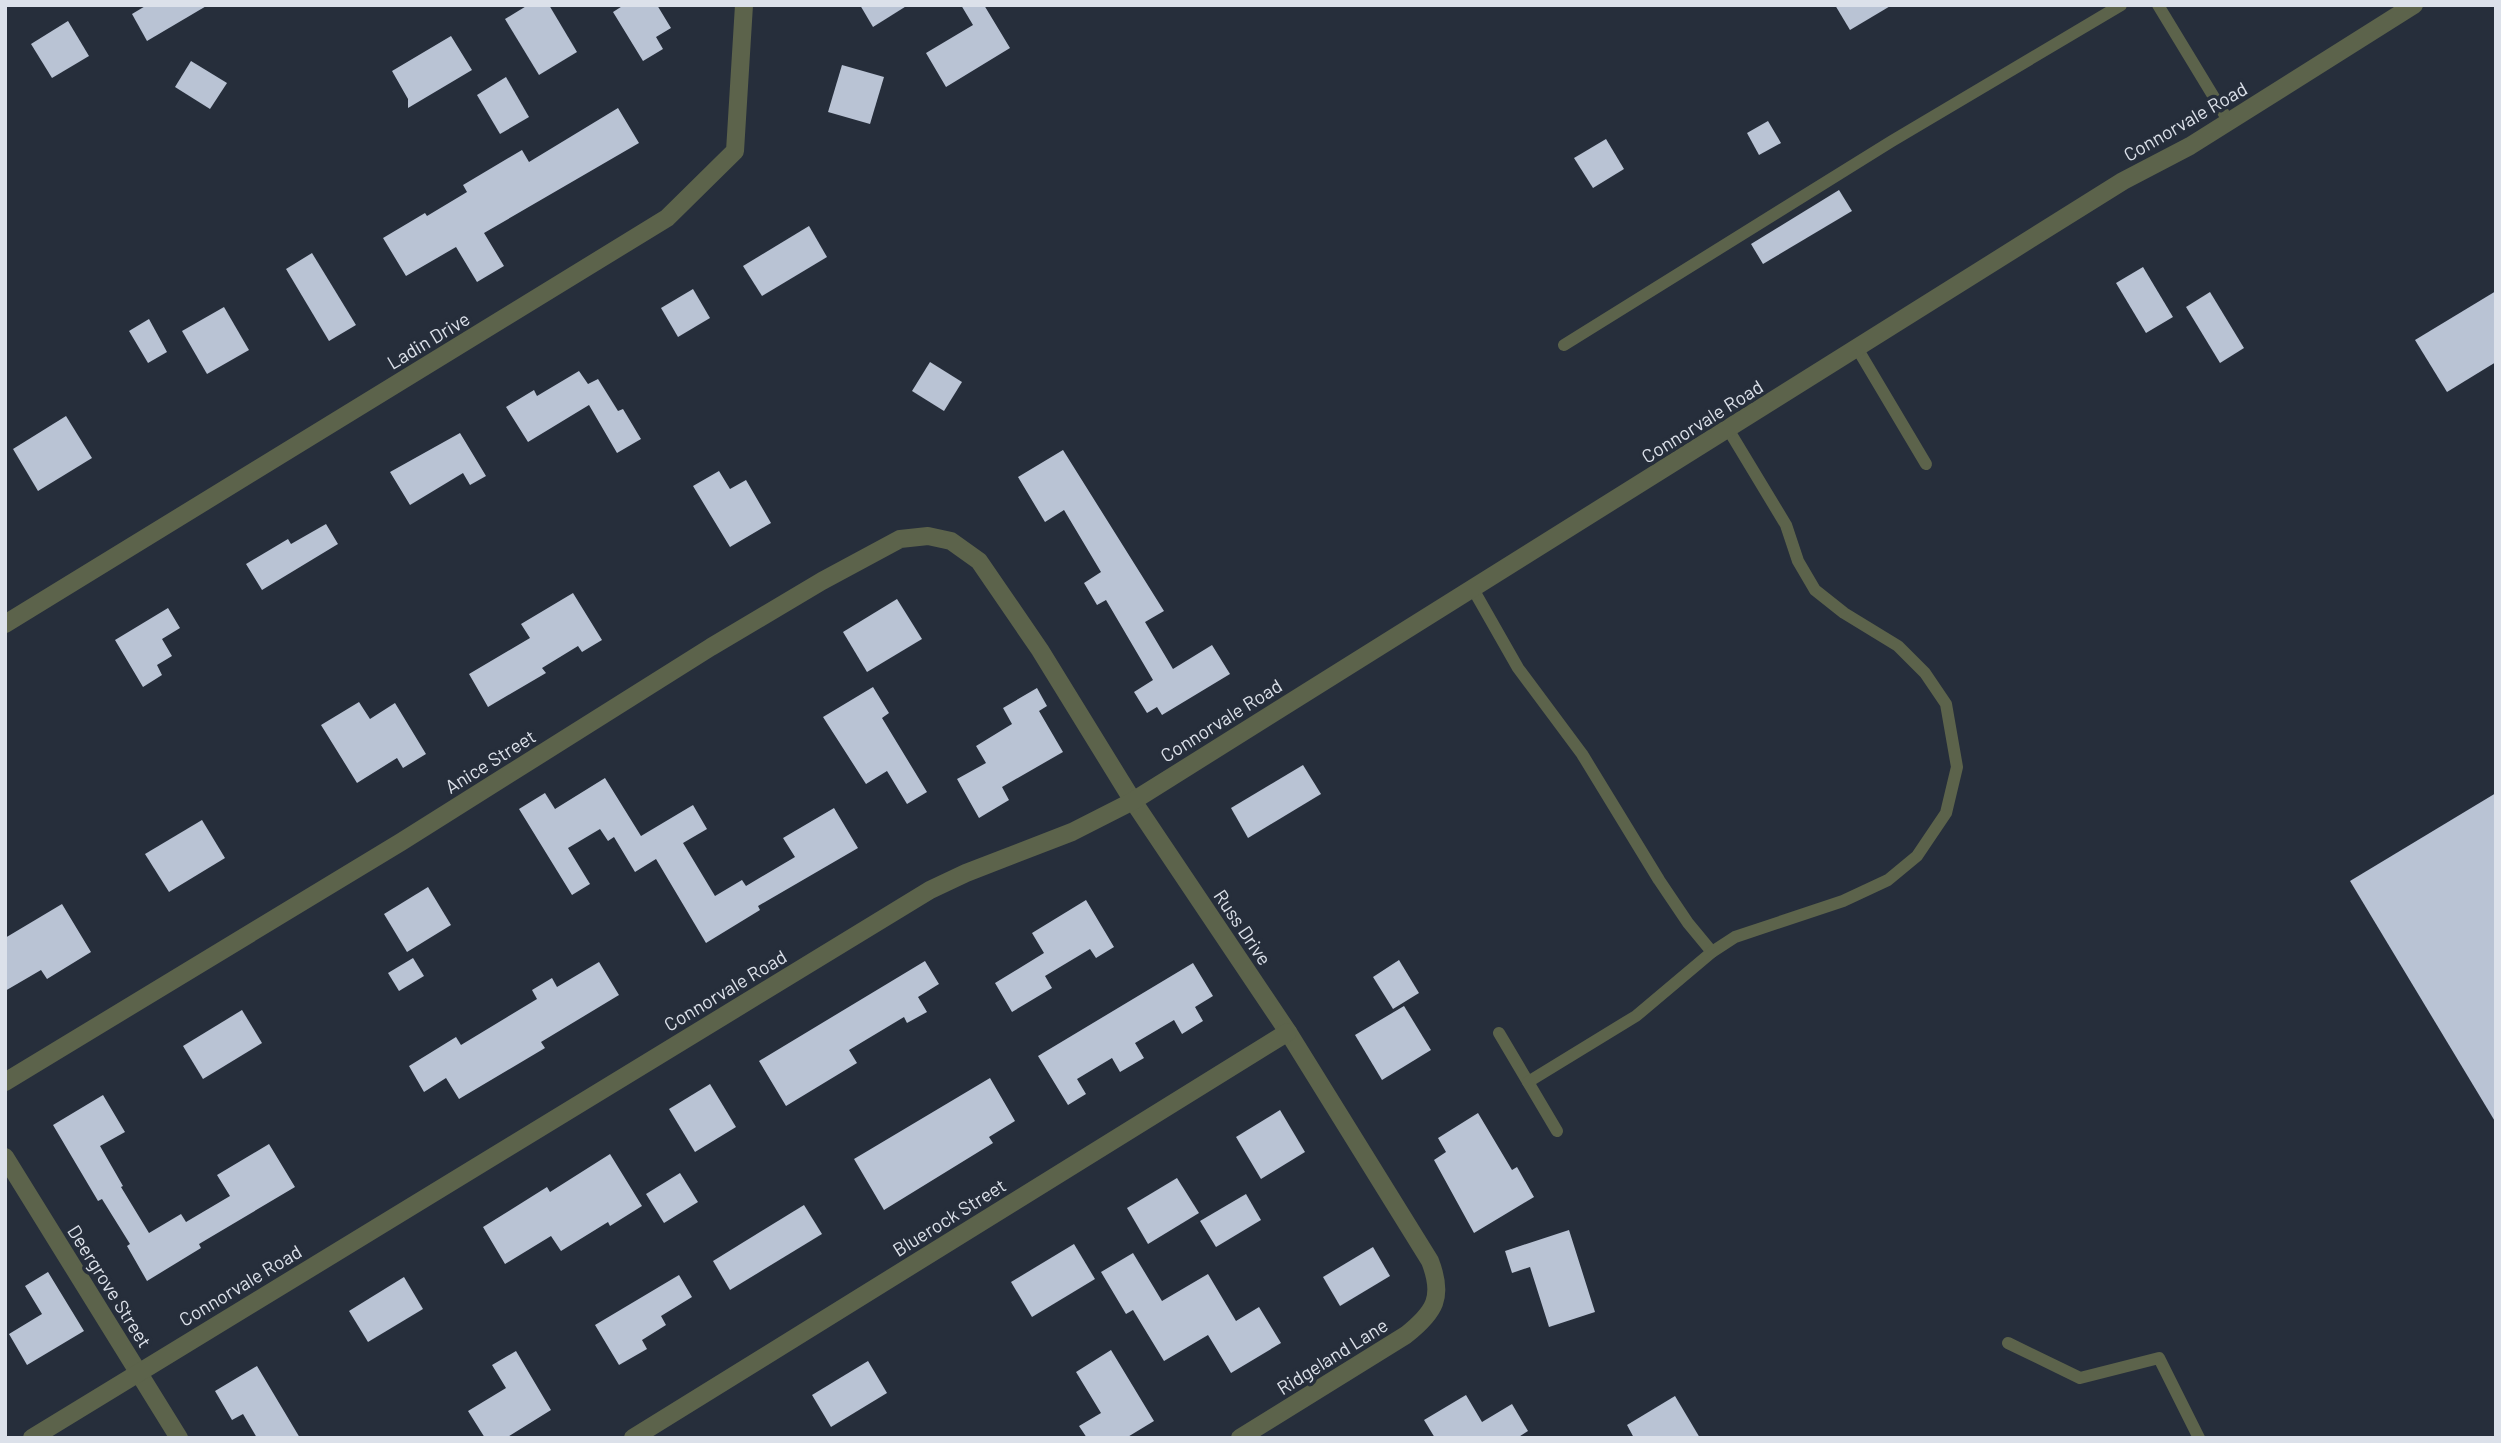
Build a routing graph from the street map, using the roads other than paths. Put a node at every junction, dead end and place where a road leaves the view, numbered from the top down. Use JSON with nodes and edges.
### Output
{"nodes":[{"id":1,"x":744,"y":5,"type":"edge"},
{"id":2,"x":2121,"y":5,"type":"edge"},
{"id":3,"x":2158,"y":5,"type":"edge"},
{"id":4,"x":2414,"y":5,"type":"edge"},
{"id":5,"x":2229,"y":122,"type":"junction"},
{"id":6,"x":1564,"y":345,"type":"dead end"},
{"id":7,"x":1857,"y":348,"type":"junction"},
{"id":8,"x":1728,"y":429,"type":"junction"},
{"id":9,"x":1926,"y":464,"type":"dead end"},
{"id":10,"x":995,"y":585,"type":"joint"},
{"id":11,"x":1473,"y":589,"type":"junction"},
{"id":12,"x":5,"y":624,"type":"edge"},
{"id":13,"x":1133,"y":801,"type":"junction"},
{"id":14,"x":1712,"y":952,"type":"junction"},
{"id":15,"x":1287,"y":1032,"type":"junction"},
{"id":16,"x":1499,"y":1033,"type":"dead end"},
{"id":17,"x":5,"y":1082,"type":"edge"},
{"id":18,"x":1528,"y":1082,"type":"junction"},
{"id":19,"x":1557,"y":1131,"type":"dead end"},
{"id":20,"x":5,"y":1157,"type":"edge"},
{"id":21,"x":1436,"y":1299,"type":"joint"},
{"id":22,"x":2008,"y":1343,"type":"dead end"},
{"id":23,"x":138,"y":1372,"type":"junction"},
{"id":24,"x":32,"y":1438,"type":"edge"},
{"id":25,"x":179,"y":1438,"type":"edge"},
{"id":26,"x":633,"y":1438,"type":"edge"},
{"id":27,"x":1240,"y":1438,"type":"edge"},
{"id":28,"x":2199,"y":1438,"type":"edge"}],
"edges":[{"from":1,"to":12,"type":"street","name":"Ladin Drive"},
{"from":2,"to":6,"type":"lane"},
{"from":3,"to":5,"type":"lane"},
{"from":4,"to":5,"type":"street","name":"Connorvale Road"},
{"from":5,"to":7,"type":"street","name":"Connorvale Road"},
{"from":7,"to":8,"type":"street","name":"Connorvale Road"},
{"from":7,"to":9,"type":"lane"},
{"from":8,"to":11,"type":"street","name":"Connorvale Road"},
{"from":8,"to":14,"type":"lane"},
{"from":10,"to":13,"type":"street","name":"Russ Drive"},
{"from":10,"to":17,"type":"street","name":"Anice Street"},
{"from":11,"to":13,"type":"street","name":"Connorvale Road"},
{"from":11,"to":14,"type":"lane"},
{"from":13,"to":15,"type":"street","name":"Russ Drive"},
{"from":13,"to":23,"type":"street","name":"Connorvale Road"},
{"from":14,"to":18,"type":"lane"},
{"from":15,"to":21,"type":"street","name":"Russ Drive"},
{"from":15,"to":26,"type":"street","name":"Bluerock Street"},
{"from":16,"to":18,"type":"lane"},
{"from":18,"to":19,"type":"lane"},
{"from":20,"to":23,"type":"street","name":"Deergrove Street"},
{"from":21,"to":27,"type":"street","name":"Ridgeland Lane"},
{"from":22,"to":28,"type":"lane"},
{"from":23,"to":24,"type":"street","name":"Connorvale Road"},
{"from":23,"to":25,"type":"street","name":"Deergrove Street"}]}
